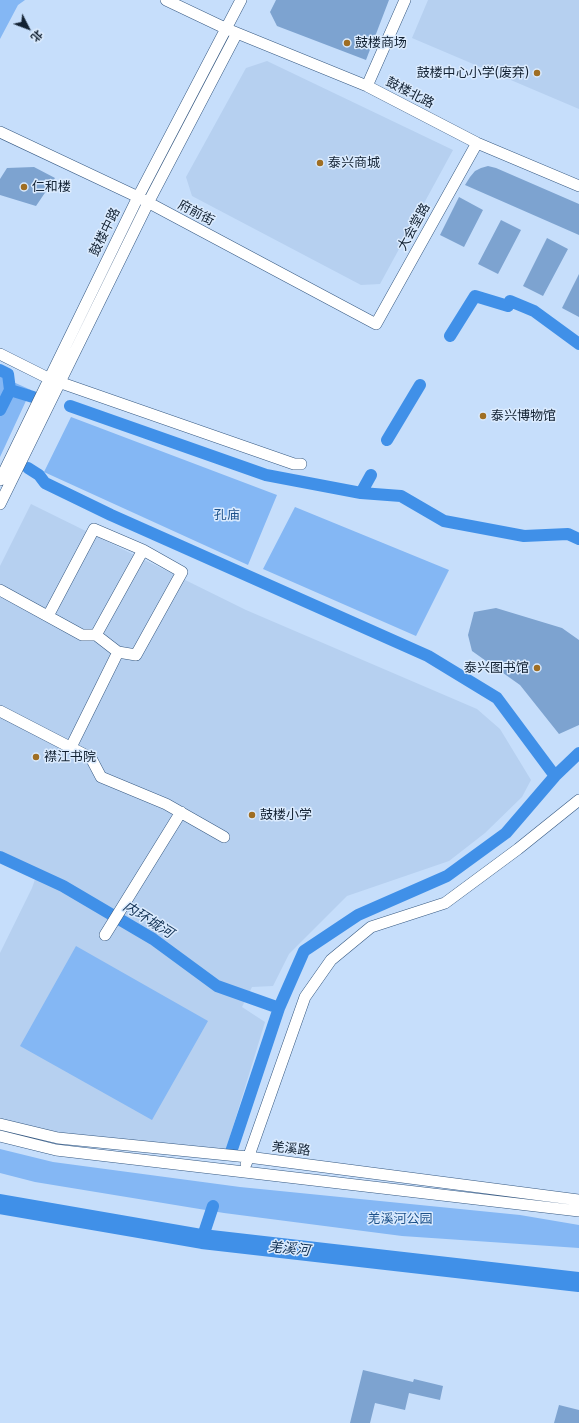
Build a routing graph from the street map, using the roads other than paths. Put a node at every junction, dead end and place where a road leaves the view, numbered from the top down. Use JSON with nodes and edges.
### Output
{"nodes":[{"id":1,"x":166,"y":0,"type":"edge"},
{"id":2,"x":241,"y":0,"type":"edge"},
{"id":3,"x":405,"y":0,"type":"edge"},
{"id":4,"x":232,"y":31,"type":"junction"},
{"id":5,"x":367,"y":86,"type":"junction"},
{"id":6,"x":0,"y":132,"type":"edge"},
{"id":7,"x":477,"y":143,"type":"junction"},
{"id":8,"x":579,"y":186,"type":"edge"},
{"id":9,"x":138,"y":198,"type":"junction"},
{"id":10,"x":148,"y":203,"type":"junction"},
{"id":11,"x":376,"y":324,"type":"joint"},
{"id":12,"x":0,"y":354,"type":"edge"},
{"id":13,"x":50,"y":379,"type":"junction"},
{"id":14,"x":61,"y":383,"type":"junction"},
{"id":15,"x":301,"y":464,"type":"dead end"},
{"id":16,"x":0,"y":480,"type":"edge"},
{"id":17,"x":0,"y":504,"type":"edge"},
{"id":18,"x":143,"y":550,"type":"junction"},
{"id":19,"x":0,"y":590,"type":"edge"},
{"id":20,"x":48,"y":616,"type":"junction"},
{"id":21,"x":96,"y":635,"type":"junction"},
{"id":22,"x":118,"y":652,"type":"junction"},
{"id":23,"x":0,"y":711,"type":"edge"},
{"id":24,"x":71,"y":747,"type":"junction"},
{"id":25,"x":579,"y":800,"type":"edge"},
{"id":26,"x":181,"y":812,"type":"junction"},
{"id":27,"x":224,"y":837,"type":"dead end"},
{"id":28,"x":106,"y":935,"type":"dead end"},
{"id":29,"x":0,"y":1124,"type":"edge"},
{"id":30,"x":0,"y":1136,"type":"edge"},
{"id":31,"x":248,"y":1157,"type":"junction"},
{"id":32,"x":243,"y":1172,"type":"junction"},
{"id":33,"x":578,"y":1197,"type":"edge"},
{"id":34,"x":577,"y":1211,"type":"edge"}],
"edges":[{"from":1,"to":4,"type":"street","name":"鼓楼北路"},
{"from":2,"to":4,"type":"street","name":"鼓楼中路"},
{"from":3,"to":5,"type":"street"},
{"from":4,"to":5,"type":"street","name":"鼓楼北路"},
{"from":4,"to":9,"type":"street","name":"鼓楼中路"},
{"from":4,"to":10,"type":"street"},
{"from":5,"to":7,"type":"street","name":"鼓楼北路"},
{"from":6,"to":9,"type":"street","name":"府前街"},
{"from":7,"to":8,"type":"street","name":"鼓楼北路"},
{"from":7,"to":11,"type":"street","name":"大会堂路"},
{"from":9,"to":10,"type":"street","name":"府前街"},
{"from":9,"to":13,"type":"street","name":"鼓楼中路"},
{"from":10,"to":11,"type":"street","name":"府前街"},
{"from":10,"to":14,"type":"street"},
{"from":12,"to":13,"type":"street"},
{"from":13,"to":14,"type":"street"},
{"from":13,"to":16,"type":"street","name":"鼓楼中路"},
{"from":14,"to":15,"type":"street"},
{"from":14,"to":17,"type":"street"},
{"from":18,"to":20,"type":"street"},
{"from":18,"to":21,"type":"street"},
{"from":18,"to":22,"type":"street"},
{"from":19,"to":20,"type":"street"},
{"from":20,"to":21,"type":"street"},
{"from":21,"to":22,"type":"street"},
{"from":22,"to":24,"type":"street"},
{"from":23,"to":24,"type":"street"},
{"from":24,"to":26,"type":"street"},
{"from":25,"to":31,"type":"street"},
{"from":26,"to":27,"type":"street"},
{"from":26,"to":28,"type":"street"},
{"from":29,"to":31,"type":"street","name":"羌溪路"},
{"from":30,"to":32,"type":"street"},
{"from":31,"to":32,"type":"street"},
{"from":31,"to":33,"type":"street","name":"羌溪路"},
{"from":32,"to":34,"type":"street"},
{"from":33,"to":34,"type":"street"}]}
